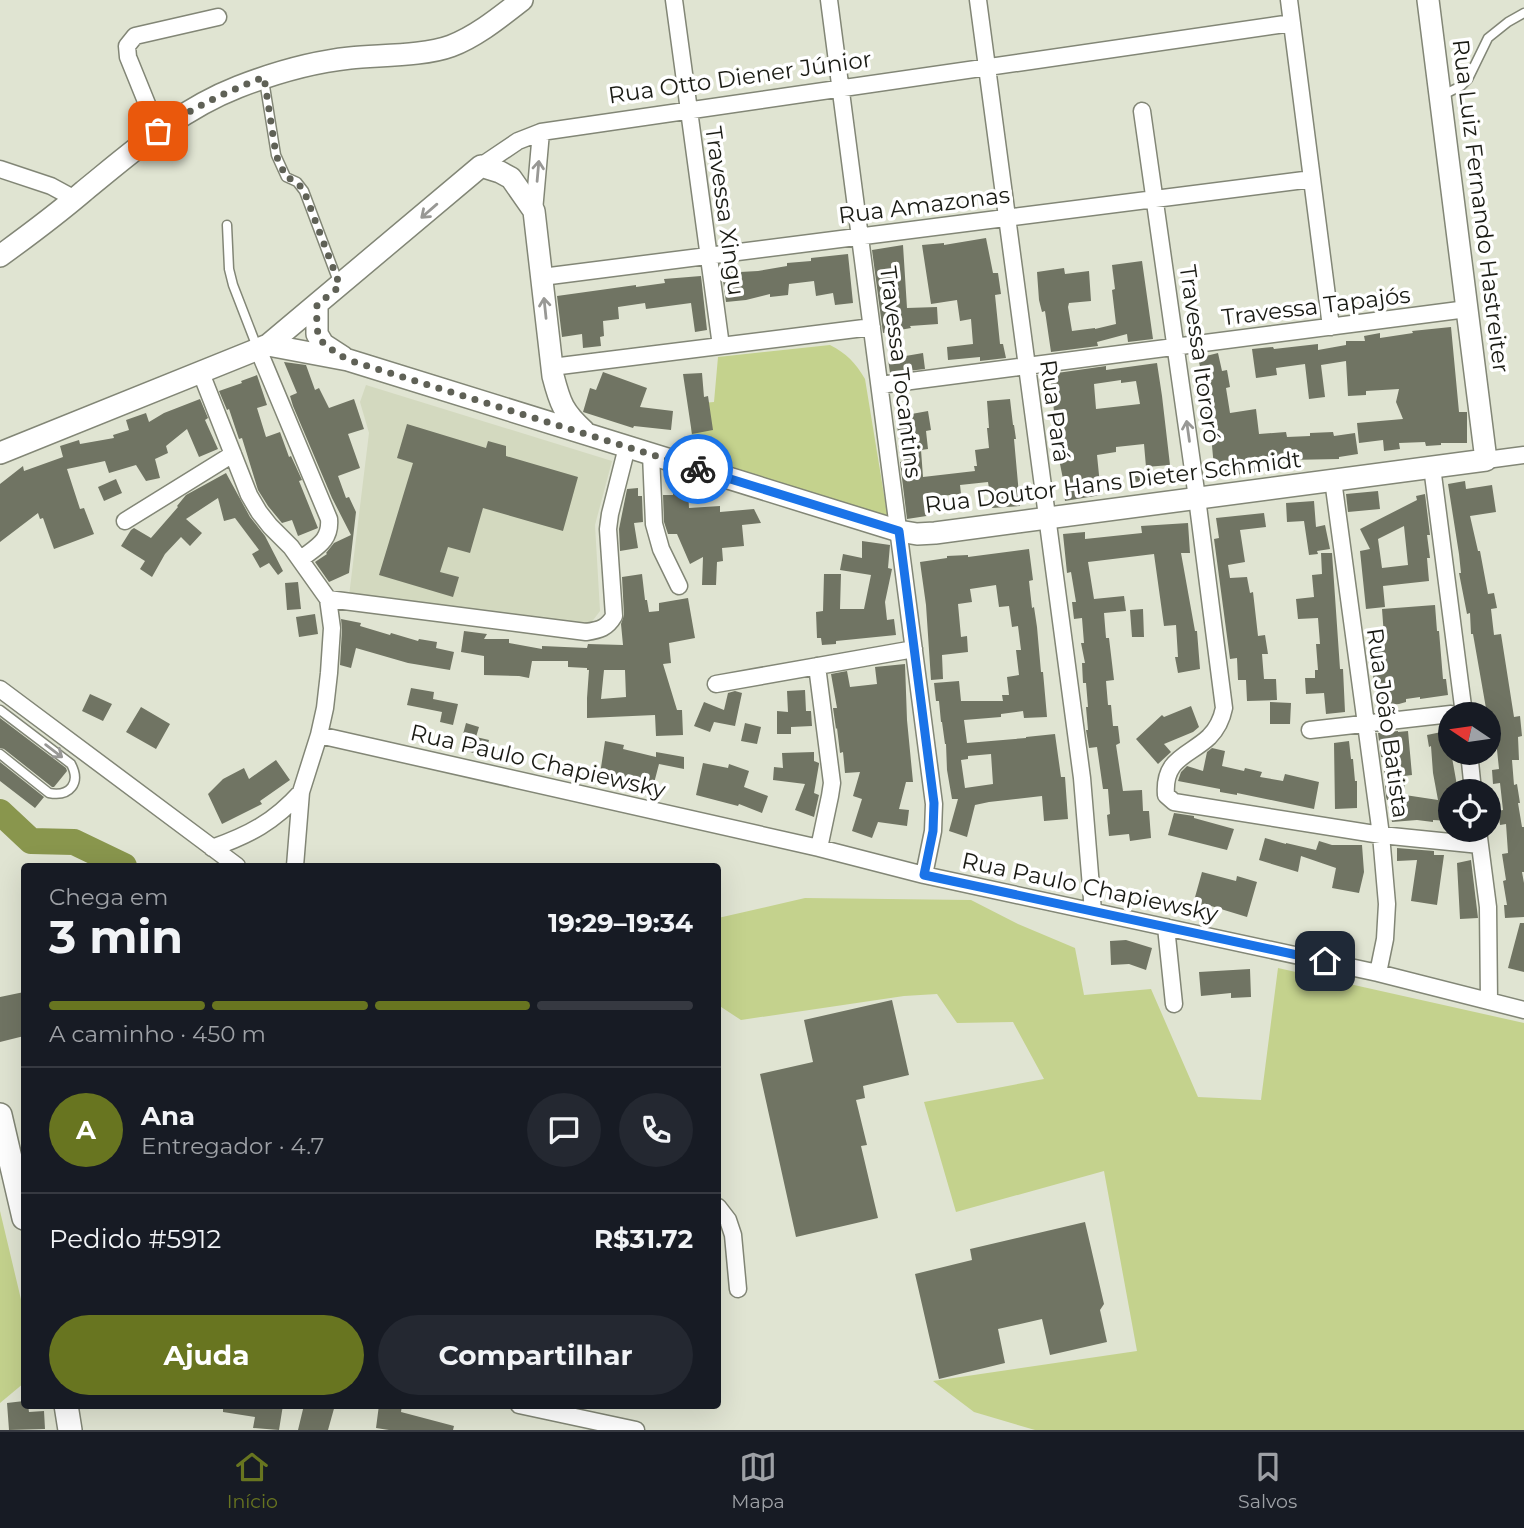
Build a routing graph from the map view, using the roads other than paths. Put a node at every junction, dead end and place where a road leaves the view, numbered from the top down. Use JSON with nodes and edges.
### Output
{"nodes":[{"id":1,"x":522,"y":0,"type":"edge"},
{"id":2,"x":674,"y":0,"type":"edge"},
{"id":3,"x":829,"y":0,"type":"edge"},
{"id":4,"x":978,"y":0,"type":"edge"},
{"id":5,"x":1289,"y":0,"type":"edge"},
{"id":6,"x":1428,"y":0,"type":"edge"},
{"id":7,"x":1524,"y":13,"type":"edge"},
{"id":8,"x":218,"y":17,"type":"dead end"},
{"id":9,"x":1292,"y":23,"type":"junction"},
{"id":10,"x":986,"y":67,"type":"junction"},
{"id":11,"x":264,"y":77,"type":"junction"},
{"id":12,"x":841,"y":89,"type":"junction"},
{"id":13,"x":1440,"y":97,"type":"junction"},
{"id":14,"x":689,"y":111,"type":"junction"},
{"id":15,"x":1142,"y":111,"type":"dead end"},
{"id":16,"x":158,"y":131,"type":"junction"},
{"id":17,"x":541,"y":132,"type":"junction"},
{"id":18,"x":481,"y":166,"type":"junction"},
{"id":19,"x":0,"y":169,"type":"edge"},
{"id":20,"x":1312,"y":178,"type":"junction"},
{"id":21,"x":75,"y":199,"type":"junction"},
{"id":22,"x":1154,"y":199,"type":"junction"},
{"id":23,"x":534,"y":211,"type":"junction"},
{"id":24,"x":1006,"y":218,"type":"junction"},
{"id":25,"x":227,"y":225,"type":"dead end"},
{"id":26,"x":860,"y":236,"type":"junction"},
{"id":27,"x":0,"y":256,"type":"edge"},
{"id":28,"x":709,"y":256,"type":"junction"},
{"id":29,"x":542,"y":277,"type":"junction"},
{"id":30,"x":340,"y":286,"type":"junction"},
{"id":31,"x":317,"y":305,"type":"junction"},
{"id":32,"x":1467,"y":309,"type":"junction"},
{"id":33,"x":872,"y":327,"type":"junction"},
{"id":34,"x":1331,"y":327,"type":"junction"},
{"id":35,"x":721,"y":346,"type":"junction"},
{"id":36,"x":263,"y":347,"type":"junction"},
{"id":37,"x":1176,"y":347,"type":"junction"},
{"id":38,"x":348,"y":360,"type":"junction"},
{"id":39,"x":1027,"y":366,"type":"junction"},
{"id":40,"x":552,"y":371,"type":"junction"},
{"id":41,"x":201,"y":373,"type":"junction"},
{"id":42,"x":880,"y":385,"type":"junction"},
{"id":43,"x":515,"y":412,"type":"junction"},
{"id":44,"x":588,"y":435,"type":"junction"},
{"id":45,"x":627,"y":447,"type":"junction"},
{"id":46,"x":0,"y":453,"type":"edge"},
{"id":47,"x":233,"y":454,"type":"junction"},
{"id":48,"x":651,"y":454,"type":"junction"},
{"id":49,"x":1524,"y":455,"type":"edge"},
{"id":50,"x":1486,"y":460,"type":"junction"},
{"id":51,"x":1432,"y":467,"type":"junction"},
{"id":52,"x":1333,"y":480,"type":"junction"},
{"id":53,"x":1197,"y":498,"type":"junction"},
{"id":54,"x":1047,"y":518,"type":"junction"},
{"id":55,"x":125,"y":521,"type":"dead end"},
{"id":56,"x":899,"y":531,"type":"junction"},
{"id":57,"x":301,"y":559,"type":"junction"},
{"id":58,"x":679,"y":586,"type":"dead end"},
{"id":59,"x":328,"y":599,"type":"junction"},
{"id":60,"x":914,"y":649,"type":"junction"},
{"id":61,"x":817,"y":666,"type":"junction"},
{"id":62,"x":716,"y":684,"type":"dead end"},
{"id":63,"x":0,"y":690,"type":"edge"},
{"id":64,"x":1457,"y":702,"type":"edge"},
{"id":65,"x":0,"y":710,"type":"edge"},
{"id":66,"x":1438,"y":716,"type":"edge"},
{"id":67,"x":1365,"y":724,"type":"junction"},
{"id":68,"x":1310,"y":730,"type":"dead end"},
{"id":69,"x":319,"y":735,"type":"junction"},
{"id":70,"x":0,"y":754,"type":"edge"},
{"id":71,"x":301,"y":792,"type":"junction"},
{"id":72,"x":1381,"y":835,"type":"junction"},
{"id":73,"x":1438,"y":836,"type":"edge"},
{"id":74,"x":1480,"y":842,"type":"edge"},
{"id":75,"x":212,"y":848,"type":"junction"},
{"id":76,"x":819,"y":848,"type":"junction"},
{"id":77,"x":233,"y":863,"type":"edge"},
{"id":78,"x":295,"y":863,"type":"edge"},
{"id":79,"x":924,"y":875,"type":"junction"},
{"id":80,"x":1093,"y":911,"type":"junction"},
{"id":81,"x":1166,"y":927,"type":"junction"},
{"id":82,"x":1378,"y":973,"type":"junction"},
{"id":83,"x":1489,"y":1001,"type":"junction"},
{"id":84,"x":1174,"y":1004,"type":"dead end"},
{"id":85,"x":1524,"y":1010,"type":"edge"},
{"id":86,"x":0,"y":1115,"type":"edge"},
{"id":87,"x":21,"y":1205,"type":"edge"},
{"id":88,"x":721,"y":1211,"type":"edge"},
{"id":89,"x":738,"y":1289,"type":"dead end"},
{"id":90,"x":67,"y":1409,"type":"edge"},
{"id":91,"x":538,"y":1409,"type":"edge"},
{"id":92,"x":70,"y":1430,"type":"edge"},
{"id":93,"x":636,"y":1430,"type":"edge"}],
"edges":[{"from":1,"to":11,"type":"street"},
{"from":2,"to":14,"type":"street","name":"Travessa Xingu"},
{"from":3,"to":12,"type":"street","name":"Travessa Tocantins"},
{"from":4,"to":10,"type":"street","name":"Rua Pará"},
{"from":5,"to":9,"type":"street"},
{"from":6,"to":13,"type":"street","name":"Rua Luiz Fernando Hastreiter"},
{"from":7,"to":13,"type":"lane"},
{"from":8,"to":16,"type":"street"},
{"from":9,"to":10,"type":"street","name":"Rua Otto Diener Júnior"},
{"from":9,"to":20,"type":"street"},
{"from":10,"to":12,"type":"street","name":"Rua Otto Diener Júnior"},
{"from":10,"to":24,"type":"street","name":"Rua Pará"},
{"from":11,"to":16,"type":"street"},
{"from":11,"to":30,"type":"lane"},
{"from":12,"to":14,"type":"street","name":"Rua Otto Diener Júnior"},
{"from":12,"to":26,"type":"street","name":"Travessa Tocantins"},
{"from":13,"to":32,"type":"street","name":"Rua Luiz Fernando Hastreiter"},
{"from":14,"to":17,"type":"street","name":"Rua Otto Diener Júnior"},
{"from":14,"to":28,"type":"street","name":"Travessa Xingu"},
{"from":15,"to":22,"type":"street","name":"Travessa Itororó"},
{"from":16,"to":21,"type":"street"},
{"from":17,"to":18,"type":"street","name":"Rua Otto Diener Júnior"},
{"from":23,"to":17,"type":"street","one_way":true},
{"from":18,"to":23,"type":"street"},
{"from":18,"to":30,"type":"street","name":"Rua Otto Diener Júnior","one_way":true},
{"from":19,"to":21,"type":"street"},
{"from":20,"to":22,"type":"street","name":"Rua Amazonas"},
{"from":20,"to":34,"type":"street"},
{"from":21,"to":27,"type":"street"},
{"from":22,"to":24,"type":"street","name":"Rua Amazonas"},
{"from":22,"to":37,"type":"street","name":"Travessa Itororó"},
{"from":23,"to":29,"type":"street"},
{"from":24,"to":26,"type":"street","name":"Rua Amazonas"},
{"from":24,"to":39,"type":"street","name":"Rua Pará"},
{"from":25,"to":36,"type":"lane"},
{"from":26,"to":28,"type":"street","name":"Rua Amazonas"},
{"from":26,"to":33,"type":"street","name":"Travessa Tocantins"},
{"from":28,"to":29,"type":"street","name":"Rua Amazonas"},
{"from":28,"to":35,"type":"street","name":"Travessa Xingu"},
{"from":40,"to":29,"type":"street","one_way":true},
{"from":30,"to":31,"type":"street","name":"Rua Otto Diener Júnior"},
{"from":31,"to":36,"type":"street","name":"Rua Otto Diener Júnior"},
{"from":31,"to":38,"type":"street"},
{"from":32,"to":34,"type":"street","name":"Travessa Tapajós"},
{"from":32,"to":50,"type":"street","name":"Rua Luiz Fernando Hastreiter"},
{"from":33,"to":35,"type":"street"},
{"from":33,"to":42,"type":"street","name":"Travessa Tocantins"},
{"from":34,"to":37,"type":"street","name":"Travessa Tapajós"},
{"from":35,"to":40,"type":"street"},
{"from":36,"to":38,"type":"street","name":"Rua Doutor Hans Dieter Schmidt"},
{"from":36,"to":41,"type":"street"},
{"from":36,"to":57,"type":"street"},
{"from":37,"to":39,"type":"street","name":"Travessa Tapajós"},
{"from":53,"to":37,"type":"street","name":"Travessa Itororó","one_way":true},
{"from":38,"to":43,"type":"street","name":"Rua Doutor Hans Dieter Schmidt"},
{"from":39,"to":42,"type":"street","name":"Travessa Tapajós"},
{"from":39,"to":54,"type":"street","name":"Rua Pará"},
{"from":40,"to":43,"type":"street"},
{"from":40,"to":44,"type":"street"},
{"from":41,"to":46,"type":"street"},
{"from":41,"to":47,"type":"street"},
{"from":42,"to":56,"type":"street","name":"Travessa Tocantins"},
{"from":43,"to":44,"type":"street","name":"Rua Doutor Hans Dieter Schmidt"},
{"from":44,"to":45,"type":"street","name":"Rua Doutor Hans Dieter Schmidt"},
{"from":45,"to":48,"type":"street","name":"Rua Doutor Hans Dieter Schmidt"},
{"from":45,"to":59,"type":"street"},
{"from":47,"to":55,"type":"street"},
{"from":47,"to":57,"type":"street"},
{"from":48,"to":56,"type":"street","name":"Rua Doutor Hans Dieter Schmidt"},
{"from":48,"to":58,"type":"street"},
{"from":49,"to":50,"type":"street","name":"Rua Doutor Hans Dieter Schmidt"},
{"from":50,"to":51,"type":"street","name":"Rua Doutor Hans Dieter Schmidt"},
{"from":51,"to":52,"type":"street","name":"Rua Doutor Hans Dieter Schmidt"},
{"from":51,"to":64,"type":"street"},
{"from":52,"to":53,"type":"street","name":"Rua Doutor Hans Dieter Schmidt"},
{"from":52,"to":67,"type":"street","name":"Rua João Batista"},
{"from":53,"to":54,"type":"street","name":"Rua Doutor Hans Dieter Schmidt"},
{"from":53,"to":72,"type":"street","name":"Travessa Itororó"},
{"from":54,"to":56,"type":"street","name":"Rua Doutor Hans Dieter Schmidt"},
{"from":54,"to":80,"type":"street","name":"Rua Pará"},
{"from":56,"to":60,"type":"street","name":"Travessa Tocantins"},
{"from":57,"to":59,"type":"street"},
{"from":59,"to":69,"type":"street"},
{"from":60,"to":61,"type":"street"},
{"from":60,"to":79,"type":"street","name":"Travessa Tocantins"},
{"from":61,"to":62,"type":"street"},
{"from":61,"to":76,"type":"street"},
{"from":63,"to":75,"type":"street"},
{"from":65,"to":70,"type":"lane","one_way":true},
{"from":66,"to":67,"type":"street"},
{"from":67,"to":68,"type":"street"},
{"from":67,"to":72,"type":"street","name":"Rua João Batista"},
{"from":69,"to":71,"type":"street"},
{"from":69,"to":76,"type":"street","name":"Rua Paulo Chapiewsky"},
{"from":71,"to":75,"type":"street"},
{"from":71,"to":78,"type":"street"},
{"from":72,"to":73,"type":"street"},
{"from":72,"to":82,"type":"street","name":"Rua João Batista"},
{"from":74,"to":83,"type":"street"},
{"from":75,"to":77,"type":"street"},
{"from":76,"to":79,"type":"street","name":"Rua Paulo Chapiewsky"},
{"from":79,"to":80,"type":"street","name":"Rua Paulo Chapiewsky"},
{"from":80,"to":81,"type":"street","name":"Rua Paulo Chapiewsky"},
{"from":81,"to":82,"type":"street","name":"Rua Paulo Chapiewsky"},
{"from":81,"to":84,"type":"street"},
{"from":82,"to":83,"type":"street","name":"Rua Paulo Chapiewsky"},
{"from":83,"to":85,"type":"street","name":"Rua Paulo Chapiewsky"},
{"from":86,"to":87,"type":"main road"},
{"from":88,"to":89,"type":"street"},
{"from":90,"to":92,"type":"main road"},
{"from":91,"to":93,"type":"street"}]}
